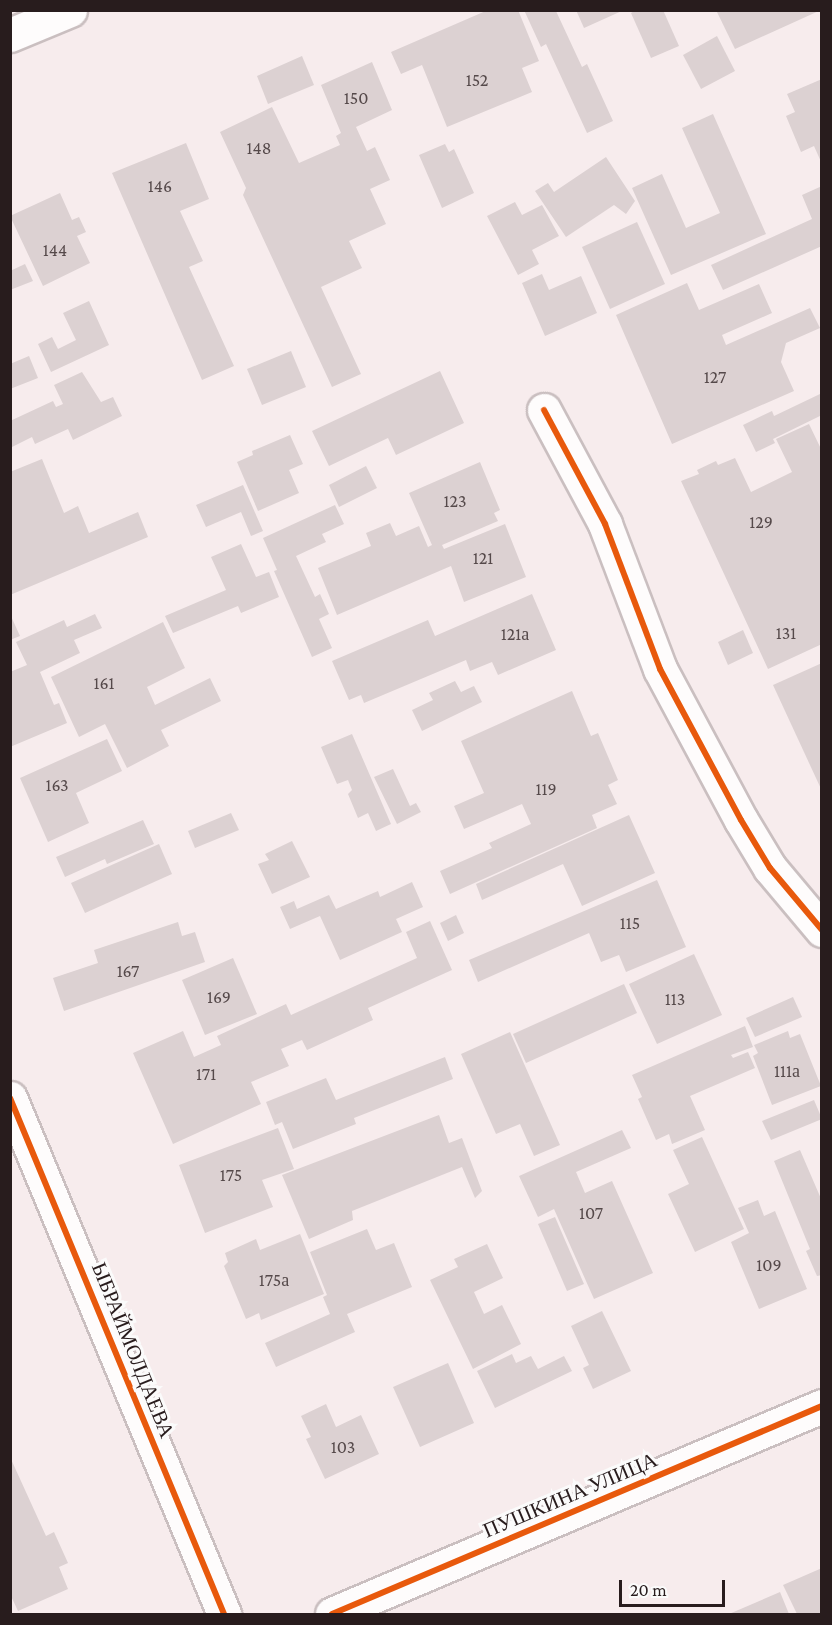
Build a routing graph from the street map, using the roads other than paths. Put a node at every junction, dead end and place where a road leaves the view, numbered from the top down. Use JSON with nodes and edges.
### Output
{"nodes":[{"id":1,"x":70,"y":10,"type":"edge"},
{"id":2,"x":10,"y":35,"type":"edge"},
{"id":3,"x":544,"y":410,"type":"dead end"},
{"id":4,"x":822,"y":930,"type":"edge"},
{"id":5,"x":10,"y":1098,"type":"edge"},
{"id":6,"x":822,"y":1406,"type":"edge"},
{"id":7,"x":224,"y":1614,"type":"edge"},
{"id":8,"x":332,"y":1614,"type":"edge"}],
"edges":[{"from":1,"to":2,"type":"street"},
{"from":3,"to":4,"type":"street"},
{"from":5,"to":7,"type":"street","name":"ЫБРАЙМОЛДАЕВА"},
{"from":6,"to":8,"type":"street","name":"ПУШКИНА УЛИЦА"}]}
